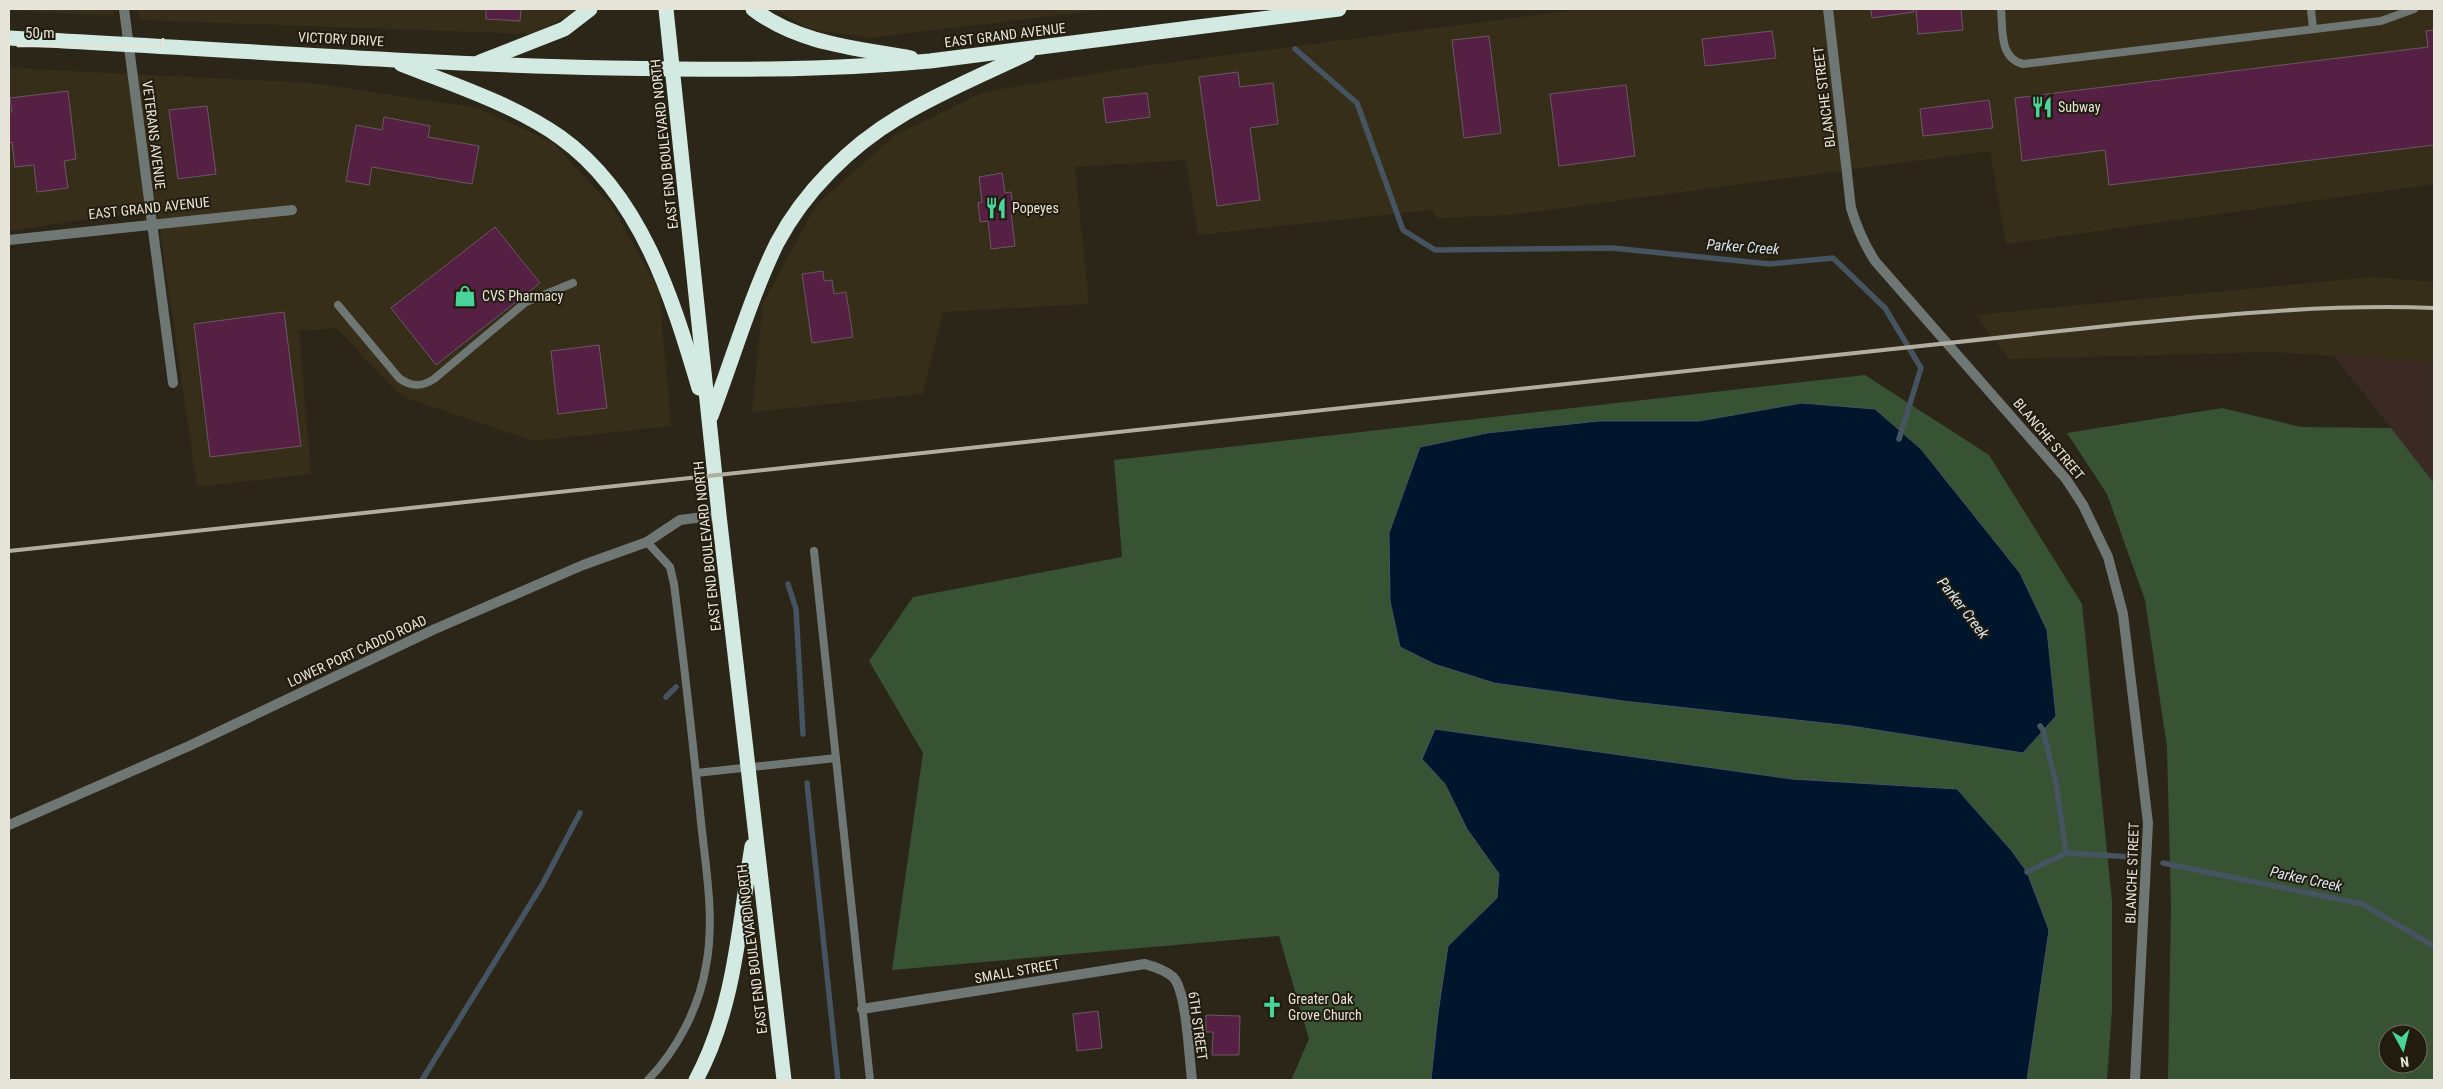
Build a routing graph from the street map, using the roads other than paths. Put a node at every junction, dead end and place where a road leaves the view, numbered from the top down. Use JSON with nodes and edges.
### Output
{"nodes":[{"id":1,"x":124,"y":9,"type":"edge"},
{"id":2,"x":590,"y":9,"type":"edge"},
{"id":3,"x":666,"y":9,"type":"edge"},
{"id":4,"x":753,"y":9,"type":"edge"},
{"id":5,"x":1339,"y":9,"type":"edge"},
{"id":6,"x":1828,"y":9,"type":"edge"},
{"id":7,"x":2001,"y":9,"type":"edge"},
{"id":8,"x":2311,"y":9,"type":"edge"},
{"id":9,"x":2414,"y":9,"type":"edge"},
{"id":10,"x":2313,"y":28,"type":"junction"},
{"id":11,"x":9,"y":38,"type":"edge"},
{"id":12,"x":129,"y":43,"type":"junction"},
{"id":13,"x":1039,"y":48,"type":"junction"},
{"id":14,"x":388,"y":58,"type":"junction"},
{"id":15,"x":930,"y":61,"type":"junction"},
{"id":16,"x":472,"y":65,"type":"junction"},
{"id":17,"x":672,"y":69,"type":"junction"},
{"id":18,"x":292,"y":210,"type":"dead end"},
{"id":19,"x":152,"y":224,"type":"junction"},
{"id":20,"x":9,"y":240,"type":"edge"},
{"id":21,"x":573,"y":283,"type":"dead end"},
{"id":22,"x":338,"y":305,"type":"dead end"},
{"id":23,"x":173,"y":383,"type":"dead end"},
{"id":24,"x":709,"y":420,"type":"junction"},
{"id":25,"x":719,"y":515,"type":"junction"},
{"id":26,"x":647,"y":542,"type":"junction"},
{"id":27,"x":814,"y":550,"type":"dead end"},
{"id":28,"x":836,"y":758,"type":"junction"},
{"id":29,"x":747,"y":768,"type":"junction"},
{"id":30,"x":696,"y":774,"type":"junction"},
{"id":31,"x":9,"y":826,"type":"edge"},
{"id":32,"x":755,"y":827,"type":"junction"},
{"id":33,"x":1174,"y":978,"type":"joint"},
{"id":34,"x":862,"y":1009,"type":"junction"},
{"id":35,"x":648,"y":1080,"type":"edge"},
{"id":36,"x":696,"y":1080,"type":"edge"},
{"id":37,"x":784,"y":1080,"type":"edge"},
{"id":38,"x":870,"y":1080,"type":"edge"},
{"id":39,"x":1192,"y":1080,"type":"edge"},
{"id":40,"x":2135,"y":1080,"type":"edge"}],
"edges":[{"from":1,"to":12,"type":"street","name":"VETERANS AVENUE"},
{"from":2,"to":16,"type":"highway"},
{"from":3,"to":17,"type":"highway","name":"EAST END BOULEVARD NORTH"},
{"from":4,"to":15,"type":"highway"},
{"from":5,"to":13,"type":"highway","name":"EAST GRAND AVENUE"},
{"from":6,"to":40,"type":"street","name":"BLANCHE STREET"},
{"from":7,"to":10,"type":"lane"},
{"from":8,"to":10,"type":"lane"},
{"from":9,"to":10,"type":"lane"},
{"from":11,"to":12,"type":"highway","name":"VICTORY DRIVE"},
{"from":12,"to":14,"type":"highway","name":"VICTORY DRIVE"},
{"from":12,"to":19,"type":"street","name":"VETERANS AVENUE"},
{"from":13,"to":15,"type":"highway","name":"EAST GRAND AVENUE"},
{"from":13,"to":24,"type":"highway"},
{"from":14,"to":16,"type":"highway","name":"VICTORY DRIVE"},
{"from":14,"to":24,"type":"highway"},
{"from":15,"to":17,"type":"highway","name":"EAST GRAND AVENUE"},
{"from":16,"to":17,"type":"highway","name":"VICTORY DRIVE"},
{"from":17,"to":24,"type":"highway","name":"EAST END BOULEVARD NORTH"},
{"from":18,"to":19,"type":"street","name":"EAST GRAND AVENUE"},
{"from":19,"to":20,"type":"street","name":"EAST GRAND AVENUE"},
{"from":19,"to":23,"type":"street","name":"VETERANS AVENUE"},
{"from":21,"to":22,"type":"lane"},
{"from":24,"to":25,"type":"highway","name":"EAST END BOULEVARD NORTH"},
{"from":25,"to":26,"type":"street","name":"LOWER PORT CADDO ROAD"},
{"from":25,"to":29,"type":"highway","name":"EAST END BOULEVARD NORTH"},
{"from":26,"to":30,"type":"lane"},
{"from":26,"to":31,"type":"street","name":"LOWER PORT CADDO ROAD"},
{"from":27,"to":28,"type":"lane"},
{"from":28,"to":29,"type":"lane"},
{"from":28,"to":34,"type":"lane"},
{"from":29,"to":30,"type":"lane"},
{"from":29,"to":32,"type":"highway","name":"EAST END BOULEVARD NORTH"},
{"from":30,"to":35,"type":"lane"},
{"from":32,"to":36,"type":"highway"},
{"from":32,"to":37,"type":"highway","name":"EAST END BOULEVARD NORTH"},
{"from":33,"to":34,"type":"street","name":"SMALL STREET"},
{"from":33,"to":39,"type":"street","name":"6TH STREET"},
{"from":34,"to":38,"type":"lane"}]}
